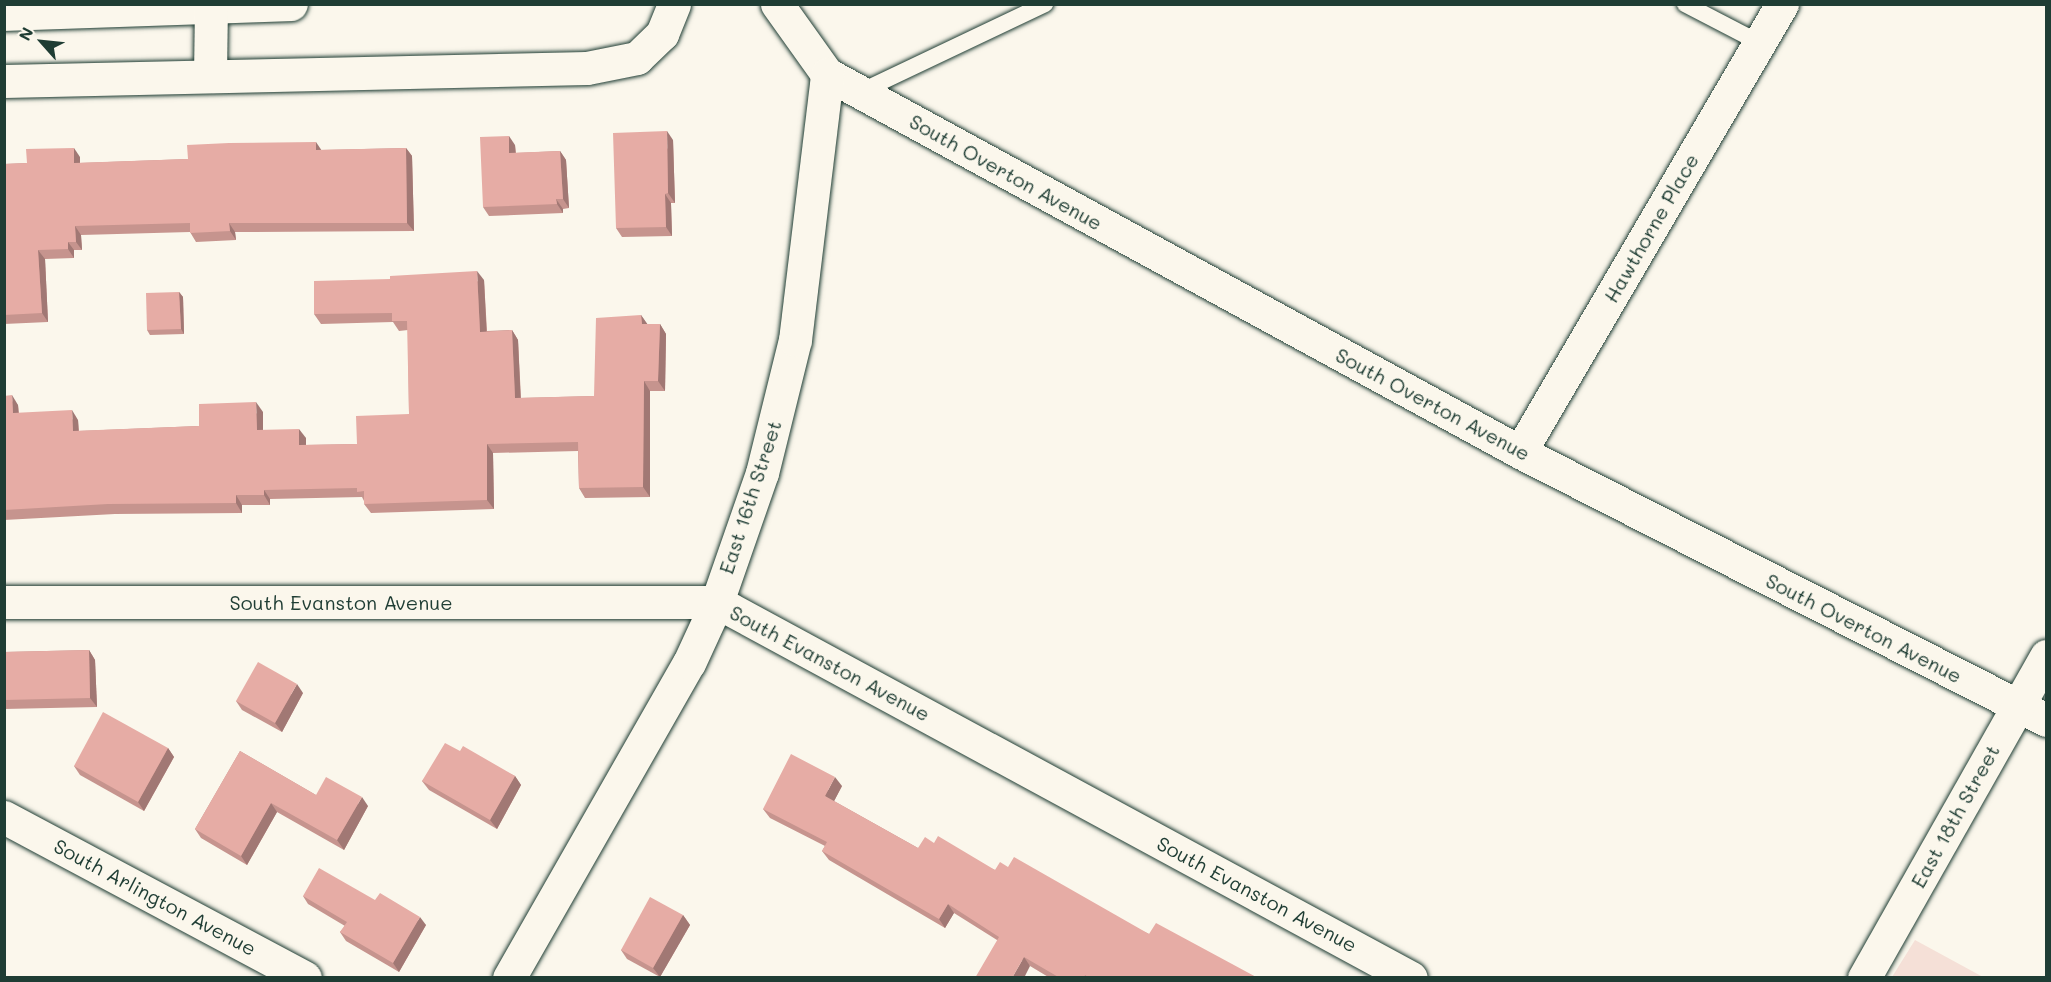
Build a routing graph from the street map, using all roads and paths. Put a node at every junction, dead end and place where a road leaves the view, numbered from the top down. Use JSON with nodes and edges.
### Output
{"nodes":[{"id":1,"x":291,"y":4,"type":"edge"},
{"id":2,"x":674,"y":4,"type":"edge"},
{"id":3,"x":777,"y":4,"type":"edge"},
{"id":4,"x":1045,"y":4,"type":"edge"},
{"id":5,"x":1685,"y":4,"type":"edge"},
{"id":6,"x":1782,"y":4,"type":"edge"},
{"id":7,"x":211,"y":6,"type":"edge"},
{"id":8,"x":4,"y":14,"type":"edge"},
{"id":9,"x":1760,"y":43,"type":"junction"},
{"id":10,"x":827,"y":74,"type":"junction"},
{"id":11,"x":210,"y":76,"type":"junction"},
{"id":12,"x":4,"y":81,"type":"edge"},
{"id":13,"x":860,"y":92,"type":"junction"},
{"id":14,"x":1520,"y":452,"type":"junction"},
{"id":15,"x":4,"y":602,"type":"edge"},
{"id":16,"x":717,"y":602,"type":"junction"},
{"id":17,"x":2046,"y":656,"type":"edge"},
{"id":18,"x":2017,"y":706,"type":"junction"},
{"id":19,"x":2046,"y":720,"type":"edge"},
{"id":20,"x":4,"y":817,"type":"edge"},
{"id":21,"x":295,"y":975,"type":"edge"},
{"id":22,"x":509,"y":978,"type":"edge"},
{"id":23,"x":1411,"y":978,"type":"edge"},
{"id":24,"x":1864,"y":978,"type":"edge"}],
"edges":[{"from":1,"to":7,"type":"street"},
{"from":2,"to":11,"type":"street"},
{"from":3,"to":10,"type":"street"},
{"from":4,"to":13,"type":"lane"},
{"from":5,"to":9,"type":"lane"},
{"from":6,"to":9,"type":"street","name":"Hawthorne Place"},
{"from":7,"to":8,"type":"street"},
{"from":7,"to":11,"type":"street"},
{"from":9,"to":14,"type":"street","name":"Hawthorne Place"},
{"from":10,"to":13,"type":"street","name":"South Overton Avenue"},
{"from":10,"to":16,"type":"street","name":"East 16th Street"},
{"from":11,"to":12,"type":"street"},
{"from":13,"to":14,"type":"street","name":"South Overton Avenue"},
{"from":14,"to":18,"type":"street","name":"South Overton Avenue"},
{"from":15,"to":16,"type":"street","name":"South Evanston Avenue"},
{"from":16,"to":22,"type":"street","name":"East 16th Street"},
{"from":16,"to":23,"type":"street","name":"South Evanston Avenue"},
{"from":17,"to":18,"type":"street","name":"East 18th Street"},
{"from":18,"to":19,"type":"street","name":"South Overton Avenue"},
{"from":18,"to":24,"type":"street","name":"East 18th Street"},
{"from":20,"to":21,"type":"street","name":"South Arlington Avenue"}]}
